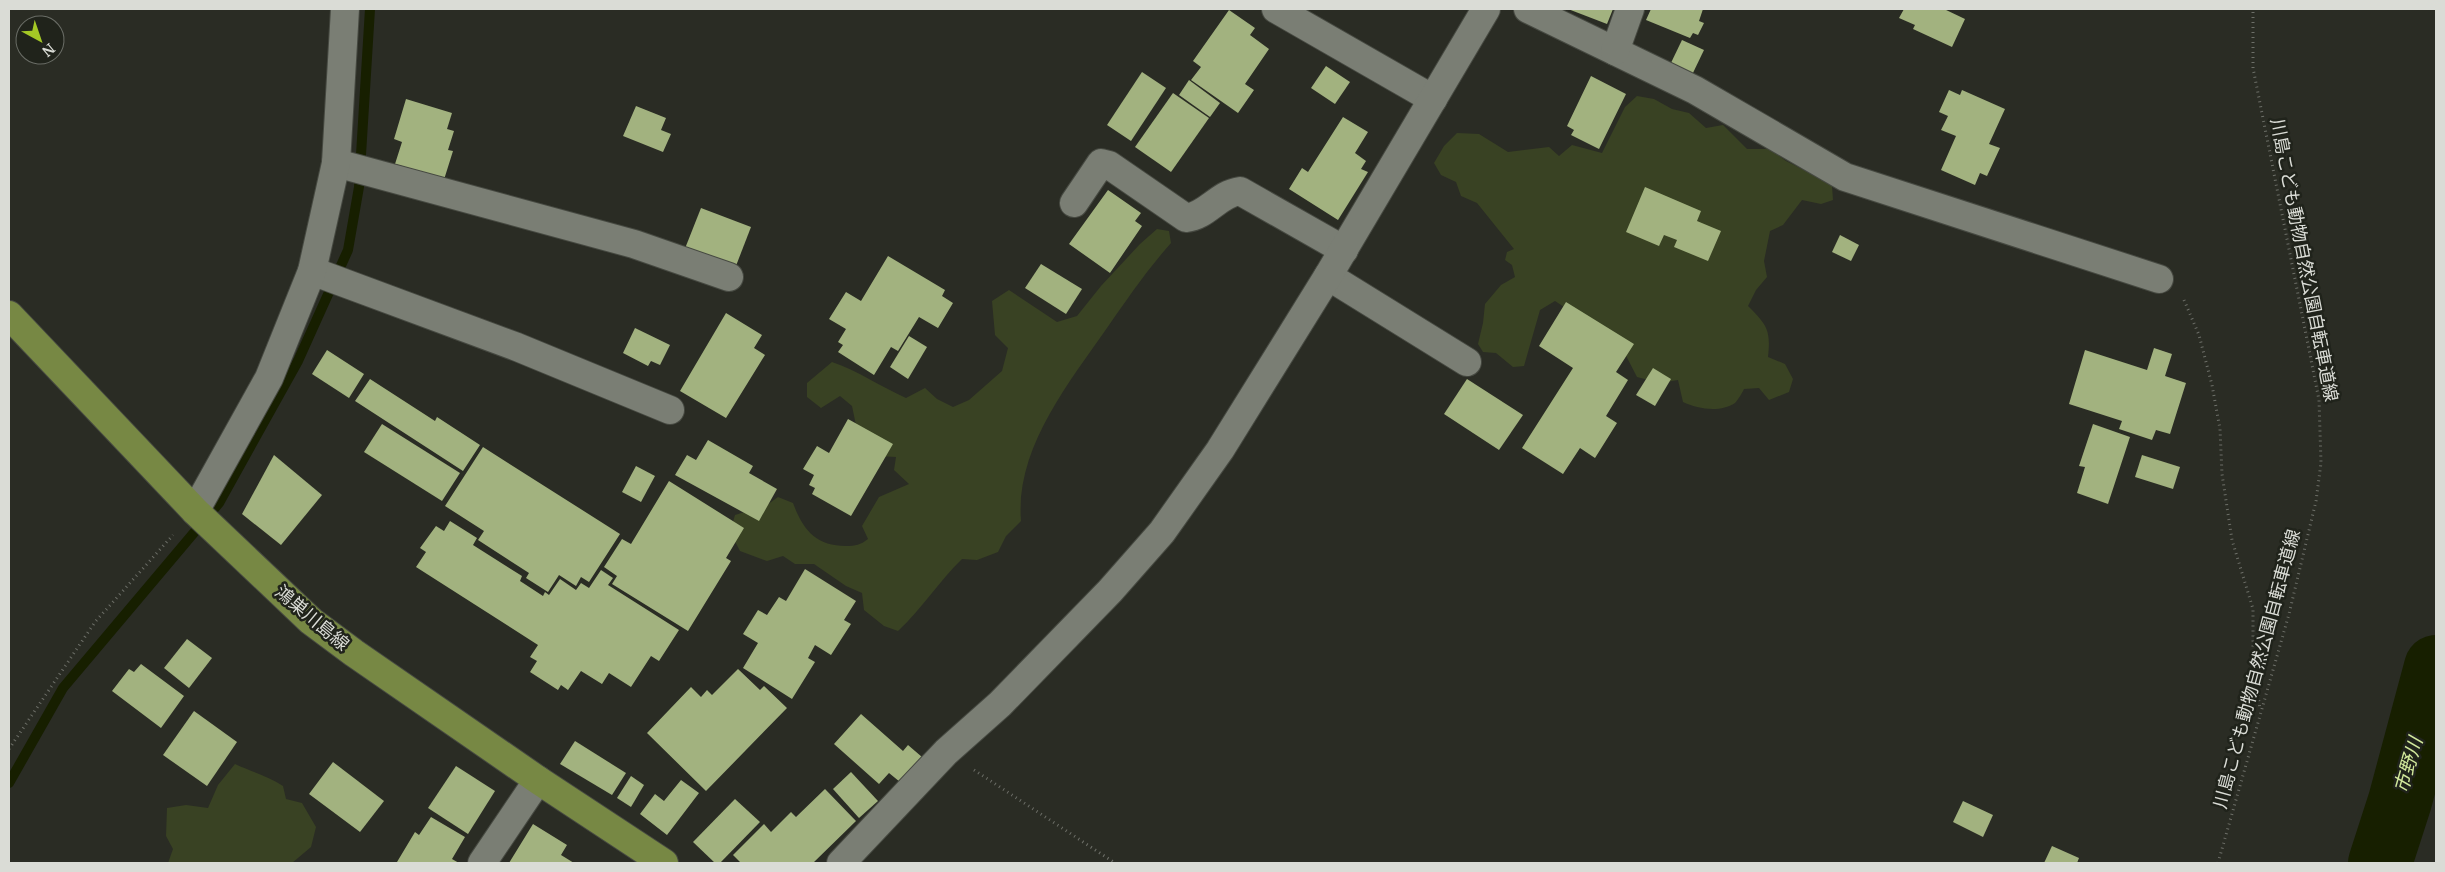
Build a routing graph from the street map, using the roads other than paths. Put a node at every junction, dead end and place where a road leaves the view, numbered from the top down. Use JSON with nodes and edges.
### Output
{"nodes":[{"id":1,"x":345,"y":9,"type":"edge"},
{"id":2,"x":1276,"y":9,"type":"edge"},
{"id":3,"x":1486,"y":9,"type":"edge"},
{"id":4,"x":1528,"y":9,"type":"edge"},
{"id":5,"x":1630,"y":9,"type":"edge"},
{"id":6,"x":1615,"y":51,"type":"junction"},
{"id":7,"x":1433,"y":99,"type":"junction"},
{"id":8,"x":336,"y":163,"type":"junction"},
{"id":9,"x":1074,"y":203,"type":"dead end"},
{"id":10,"x":1344,"y":250,"type":"junction"},
{"id":11,"x":312,"y":271,"type":"junction"},
{"id":12,"x":1328,"y":276,"type":"junction"},
{"id":13,"x":729,"y":278,"type":"dead end"},
{"id":14,"x":2159,"y":279,"type":"road end"},
{"id":15,"x":9,"y":315,"type":"edge"},
{"id":16,"x":1467,"y":362,"type":"dead end"},
{"id":17,"x":670,"y":410,"type":"dead end"},
{"id":18,"x":195,"y":511,"type":"junction"},
{"id":19,"x":538,"y":780,"type":"junction"},
{"id":20,"x":482,"y":863,"type":"edge"},
{"id":21,"x":664,"y":863,"type":"edge"},
{"id":22,"x":841,"y":863,"type":"edge"}],
"edges":[{"from":1,"to":8,"type":"street"},
{"from":2,"to":7,"type":"street"},
{"from":3,"to":7,"type":"street"},
{"from":4,"to":6,"type":"street"},
{"from":5,"to":6,"type":"street"},
{"from":6,"to":14,"type":"street"},
{"from":7,"to":10,"type":"street"},
{"from":8,"to":11,"type":"street"},
{"from":8,"to":13,"type":"street"},
{"from":9,"to":10,"type":"street"},
{"from":10,"to":12,"type":"street"},
{"from":11,"to":17,"type":"street"},
{"from":11,"to":18,"type":"street"},
{"from":12,"to":16,"type":"street"},
{"from":12,"to":22,"type":"street"},
{"from":15,"to":18,"type":"main road","name":"鴻巣川島線"},
{"from":18,"to":19,"type":"main road","name":"鴻巣川島線"},
{"from":19,"to":20,"type":"street"},
{"from":19,"to":21,"type":"main road","name":"鴻巣川島線"}]}
